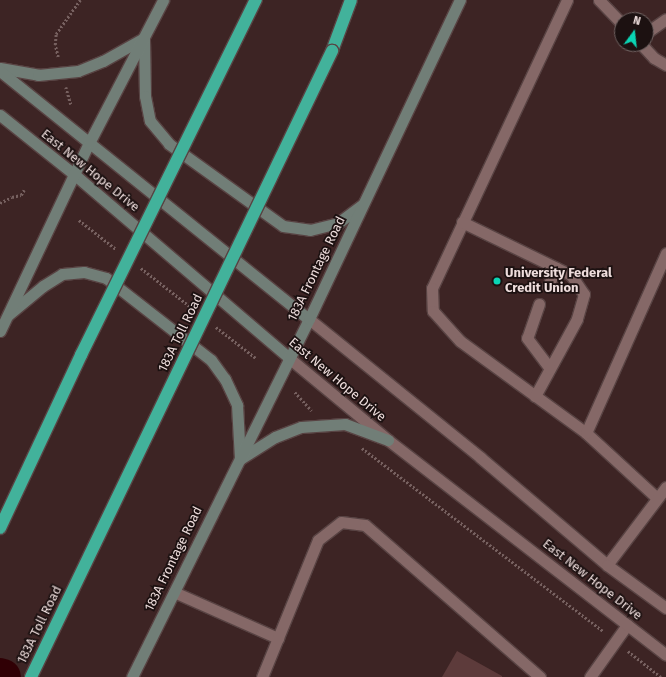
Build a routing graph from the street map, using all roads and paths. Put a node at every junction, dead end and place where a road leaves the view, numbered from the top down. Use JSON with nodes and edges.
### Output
{"nodes":[{"id":1,"x":80,"y":0,"type":"edge"},
{"id":2,"x":163,"y":0,"type":"edge"},
{"id":3,"x":256,"y":0,"type":"edge"},
{"id":4,"x":351,"y":0,"type":"edge"},
{"id":5,"x":460,"y":0,"type":"edge"},
{"id":6,"x":567,"y":0,"type":"edge"},
{"id":7,"x":599,"y":0,"type":"edge"},
{"id":8,"x":614,"y":16,"type":"edge"},
{"id":9,"x":666,"y":19,"type":"edge"},
{"id":10,"x":654,"y":27,"type":"edge"},
{"id":11,"x":144,"y":38,"type":"junction"},
{"id":12,"x":648,"y":52,"type":"edge"},
{"id":13,"x":60,"y":63,"type":"dead end"},
{"id":14,"x":666,"y":65,"type":"edge"},
{"id":15,"x":0,"y":68,"type":"edge"},
{"id":16,"x":0,"y":71,"type":"edge"},
{"id":17,"x":66,"y":84,"type":"dead end"},
{"id":18,"x":71,"y":104,"type":"dead end"},
{"id":19,"x":0,"y":115,"type":"edge"},
{"id":20,"x":89,"y":143,"type":"junction"},
{"id":21,"x":75,"y":175,"type":"junction"},
{"id":22,"x":24,"y":190,"type":"dead end"},
{"id":23,"x":365,"y":202,"type":"junction"},
{"id":24,"x":0,"y":203,"type":"edge"},
{"id":25,"x":79,"y":220,"type":"dead end"},
{"id":26,"x":462,"y":222,"type":"junction"},
{"id":27,"x":122,"y":253,"type":"dead end"},
{"id":28,"x":666,"y":253,"type":"edge"},
{"id":29,"x":140,"y":268,"type":"dead end"},
{"id":30,"x":556,"y":268,"type":"junction"},
{"id":31,"x":548,"y":286,"type":"dead end"},
{"id":32,"x":539,"y":304,"type":"dead end"},
{"id":33,"x":195,"y":311,"type":"dead end"},
{"id":34,"x":8,"y":315,"type":"junction"},
{"id":35,"x":309,"y":319,"type":"junction"},
{"id":36,"x":213,"y":325,"type":"dead end"},
{"id":37,"x":0,"y":331,"type":"edge"},
{"id":38,"x":256,"y":358,"type":"dead end"},
{"id":39,"x":289,"y":358,"type":"junction"},
{"id":40,"x":550,"y":368,"type":"junction"},
{"id":41,"x":295,"y":392,"type":"dead end"},
{"id":42,"x":535,"y":396,"type":"junction"},
{"id":43,"x":314,"y":413,"type":"dead end"},
{"id":44,"x":586,"y":433,"type":"junction"},
{"id":45,"x":388,"y":440,"type":"junction"},
{"id":46,"x":361,"y":447,"type":"dead end"},
{"id":47,"x":240,"y":459,"type":"junction"},
{"id":48,"x":666,"y":488,"type":"edge"},
{"id":49,"x":657,"y":498,"type":"junction"},
{"id":50,"x":0,"y":528,"type":"edge"},
{"id":51,"x":607,"y":565,"type":"junction"},
{"id":52,"x":174,"y":592,"type":"junction"},
{"id":53,"x":666,"y":608,"type":"edge"},
{"id":54,"x":627,"y":625,"type":"junction"},
{"id":55,"x":278,"y":638,"type":"junction"},
{"id":56,"x":616,"y":641,"type":"junction"},
{"id":57,"x":666,"y":655,"type":"edge"},
{"id":58,"x":31,"y":677,"type":"edge"},
{"id":59,"x":132,"y":677,"type":"edge"},
{"id":60,"x":262,"y":677,"type":"edge"},
{"id":61,"x":540,"y":677,"type":"edge"},
{"id":62,"x":590,"y":677,"type":"edge"},
{"id":63,"x":661,"y":677,"type":"edge"}],
"edges":[{"from":1,"to":13,"type":"path"},
{"from":2,"to":11,"type":"main road"},
{"from":3,"to":50,"type":"highway","bridge":true},
{"from":4,"to":58,"type":"highway","name":"183A Toll Road","bridge":true},
{"from":5,"to":23,"type":"main road","name":"183A Frontage Road"},
{"from":6,"to":26,"type":"street"},
{"from":7,"to":8,"type":"street"},
{"from":9,"to":10,"type":"street"},
{"from":11,"to":15,"type":"main road"},
{"from":11,"to":20,"type":"main road"},
{"from":11,"to":23,"type":"main road"},
{"from":12,"to":14,"type":"street"},
{"from":16,"to":20,"type":"main road","name":"East New Hope Drive"},
{"from":17,"to":18,"type":"path"},
{"from":19,"to":21,"type":"main road","name":"East New Hope Drive"},
{"from":20,"to":21,"type":"main road"},
{"from":20,"to":35,"type":"main road","name":"East New Hope Drive"},
{"from":21,"to":34,"type":"main road"},
{"from":21,"to":39,"type":"main road","name":"East New Hope Drive"},
{"from":22,"to":24,"type":"path"},
{"from":23,"to":35,"type":"main road","name":"183A Frontage Road"},
{"from":25,"to":27,"type":"path"},
{"from":26,"to":30,"type":"street"},
{"from":26,"to":42,"type":"street"},
{"from":28,"to":44,"type":"street"},
{"from":29,"to":33,"type":"path"},
{"from":30,"to":31,"type":"street"},
{"from":30,"to":40,"type":"street"},
{"from":32,"to":40,"type":"street"},
{"from":34,"to":37,"type":"main road"},
{"from":34,"to":47,"type":"main road"},
{"from":35,"to":39,"type":"main road","name":"183A Frontage Road"},
{"from":35,"to":51,"type":"street","name":"East New Hope Drive"},
{"from":36,"to":38,"type":"path"},
{"from":39,"to":45,"type":"street","name":"East New Hope Drive"},
{"from":39,"to":47,"type":"main road","name":"183A Frontage Road"},
{"from":40,"to":42,"type":"street"},
{"from":41,"to":43,"type":"path"},
{"from":42,"to":44,"type":"street"},
{"from":44,"to":49,"type":"street"},
{"from":45,"to":47,"type":"main road"},
{"from":45,"to":54,"type":"street","name":"East New Hope Drive"},
{"from":46,"to":56,"type":"path"},
{"from":47,"to":52,"type":"main road","name":"183A Frontage Road"},
{"from":48,"to":49,"type":"street"},
{"from":49,"to":51,"type":"street"},
{"from":51,"to":53,"type":"street","name":"East New Hope Drive"},
{"from":52,"to":55,"type":"street"},
{"from":52,"to":59,"type":"main road","name":"183A Frontage Road"},
{"from":54,"to":56,"type":"street"},
{"from":54,"to":57,"type":"street","name":"East New Hope Drive"},
{"from":55,"to":60,"type":"street"},
{"from":55,"to":61,"type":"street"},
{"from":56,"to":62,"type":"street"},
{"from":56,"to":63,"type":"path"}]}
